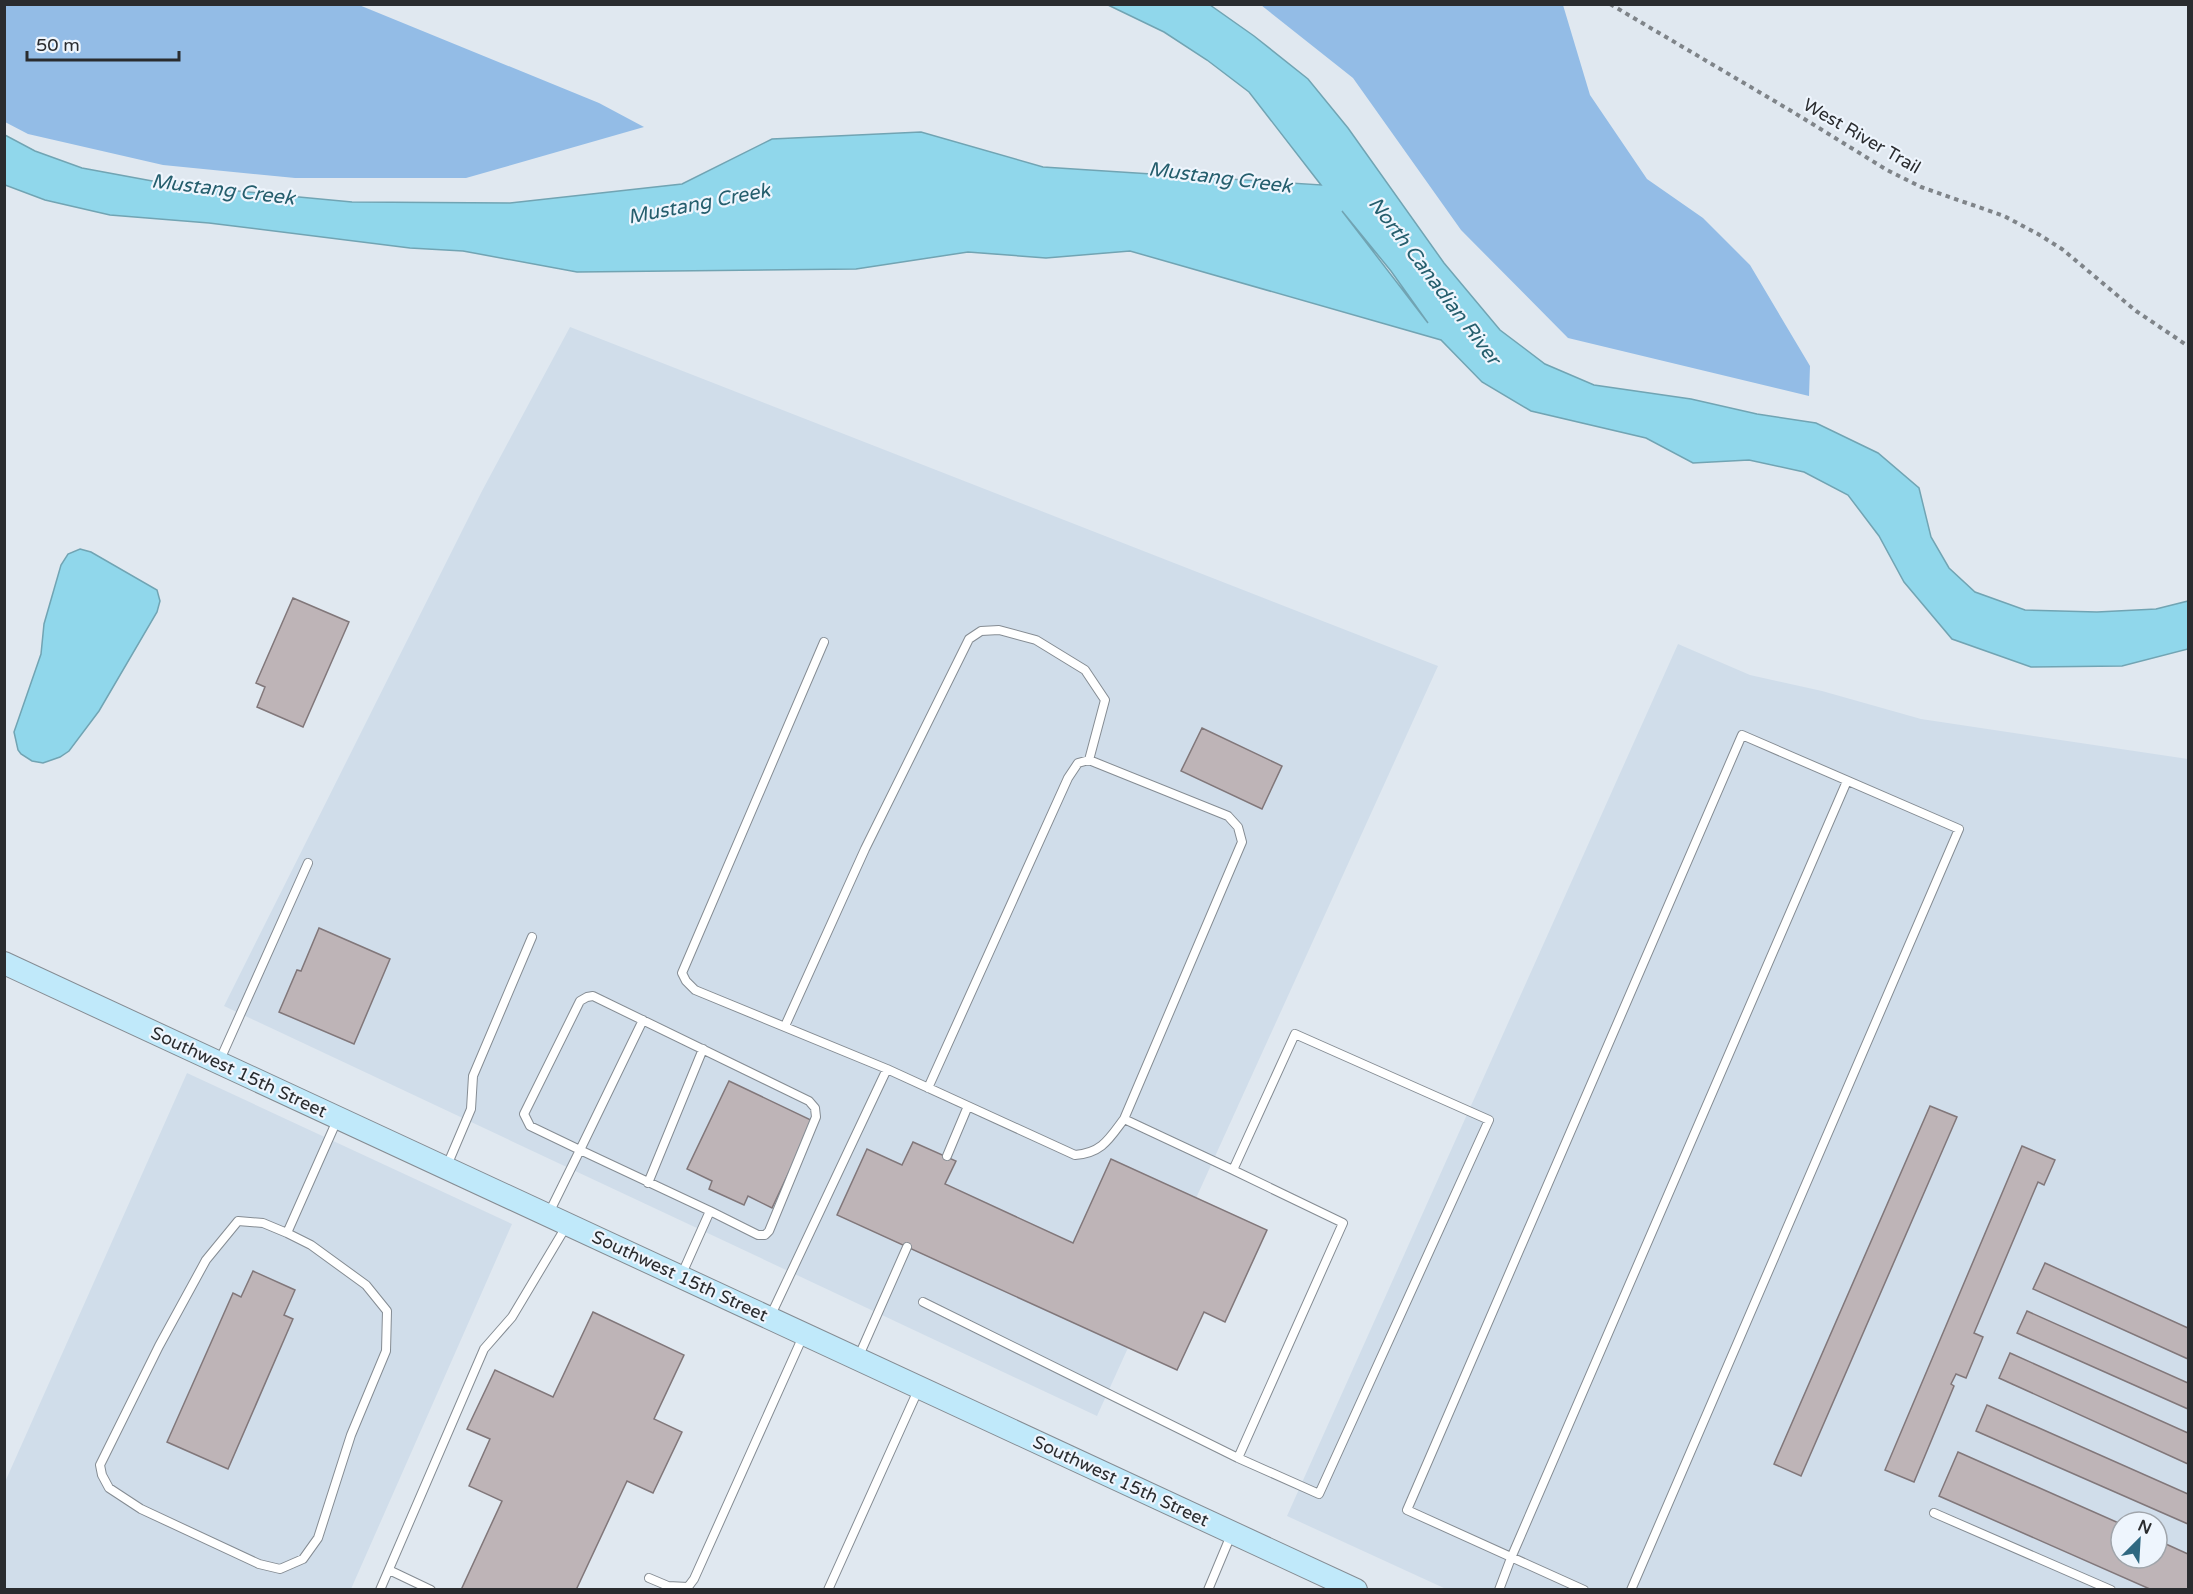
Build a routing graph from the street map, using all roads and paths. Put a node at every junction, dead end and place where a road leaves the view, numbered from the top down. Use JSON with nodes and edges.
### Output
{"nodes":[{"id":1,"x":1610,"y":4,"type":"edge"},
{"id":2,"x":2188,"y":346,"type":"edge"},
{"id":3,"x":824,"y":642,"type":"dead end"},
{"id":4,"x":1089,"y":760,"type":"junction"},
{"id":5,"x":1848,"y":781,"type":"junction"},
{"id":6,"x":308,"y":863,"type":"dead end"},
{"id":7,"x":532,"y":937,"type":"dead end"},
{"id":8,"x":4,"y":963,"type":"edge"},
{"id":9,"x":643,"y":1020,"type":"junction"},
{"id":10,"x":785,"y":1026,"type":"junction"},
{"id":11,"x":703,"y":1049,"type":"junction"},
{"id":12,"x":219,"y":1063,"type":"junction"},
{"id":13,"x":887,"y":1069,"type":"junction"},
{"id":14,"x":928,"y":1088,"type":"junction"},
{"id":15,"x":968,"y":1106,"type":"junction"},
{"id":16,"x":338,"y":1118,"type":"junction"},
{"id":17,"x":1124,"y":1119,"type":"junction"},
{"id":18,"x":580,"y":1150,"type":"junction"},
{"id":19,"x":947,"y":1156,"type":"dead end"},
{"id":20,"x":446,"y":1168,"type":"junction"},
{"id":21,"x":1233,"y":1170,"type":"junction"},
{"id":22,"x":648,"y":1183,"type":"junction"},
{"id":23,"x":710,"y":1211,"type":"junction"},
{"id":24,"x":558,"y":1220,"type":"junction"},
{"id":25,"x":286,"y":1233,"type":"junction"},
{"id":26,"x":907,"y":1247,"type":"dead end"},
{"id":27,"x":681,"y":1277,"type":"junction"},
{"id":28,"x":923,"y":1302,"type":"dead end"},
{"id":29,"x":769,"y":1317,"type":"junction"},
{"id":30,"x":804,"y":1334,"type":"junction"},
{"id":31,"x":858,"y":1359,"type":"junction"},
{"id":32,"x":919,"y":1387,"type":"junction"},
{"id":33,"x":1238,"y":1458,"type":"junction"},
{"id":34,"x":1934,"y":1513,"type":"dead end"},
{"id":35,"x":1232,"y":1532,"type":"junction"},
{"id":36,"x":1511,"y":1558,"type":"junction"},
{"id":37,"x":389,"y":1570,"type":"junction"},
{"id":38,"x":648,"y":1578,"type":"dead end"},
{"id":39,"x":380,"y":1590,"type":"edge"},
{"id":40,"x":431,"y":1590,"type":"edge"},
{"id":41,"x":828,"y":1590,"type":"edge"},
{"id":42,"x":1208,"y":1590,"type":"edge"},
{"id":43,"x":1356,"y":1590,"type":"edge"},
{"id":44,"x":1499,"y":1590,"type":"edge"},
{"id":45,"x":1584,"y":1590,"type":"edge"},
{"id":46,"x":1631,"y":1590,"type":"edge"},
{"id":47,"x":2111,"y":1590,"type":"edge"}],
"edges":[{"from":1,"to":2,"type":"path","name":"West River Trail"},
{"from":3,"to":10,"type":"lane"},
{"from":4,"to":10,"type":"lane"},
{"from":4,"to":14,"type":"lane"},
{"from":4,"to":17,"type":"lane"},
{"from":5,"to":36,"type":"lane"},
{"from":5,"to":36,"type":"lane"},
{"from":5,"to":46,"type":"lane"},
{"from":6,"to":12,"type":"lane"},
{"from":7,"to":20,"type":"lane"},
{"from":8,"to":12,"type":"main road","name":"Southwest 15th Street"},
{"from":9,"to":11,"type":"lane"},
{"from":9,"to":18,"type":"lane"},
{"from":9,"to":18,"type":"lane"},
{"from":10,"to":13,"type":"lane"},
{"from":11,"to":22,"type":"lane"},
{"from":11,"to":23,"type":"lane"},
{"from":12,"to":16,"type":"main road","name":"Southwest 15th Street"},
{"from":13,"to":14,"type":"lane"},
{"from":13,"to":29,"type":"lane"},
{"from":14,"to":15,"type":"lane"},
{"from":15,"to":17,"type":"lane"},
{"from":15,"to":19,"type":"lane"},
{"from":16,"to":20,"type":"main road","name":"Southwest 15th Street"},
{"from":16,"to":25,"type":"lane"},
{"from":17,"to":21,"type":"lane"},
{"from":18,"to":22,"type":"lane"},
{"from":18,"to":24,"type":"lane"},
{"from":20,"to":24,"type":"main road","name":"Southwest 15th Street"},
{"from":21,"to":33,"type":"lane"},
{"from":21,"to":33,"type":"lane"},
{"from":22,"to":23,"type":"lane"},
{"from":23,"to":27,"type":"lane"},
{"from":24,"to":27,"type":"main road","name":"Southwest 15th Street"},
{"from":24,"to":37,"type":"lane"},
{"from":25,"to":25,"type":"lane"},
{"from":26,"to":31,"type":"lane"},
{"from":27,"to":29,"type":"main road","name":"Southwest 15th Street"},
{"from":28,"to":33,"type":"lane"},
{"from":29,"to":30,"type":"main road","name":"Southwest 15th Street"},
{"from":30,"to":31,"type":"main road","name":"Southwest 15th Street"},
{"from":30,"to":38,"type":"lane"},
{"from":31,"to":32,"type":"main road","name":"Southwest 15th Street"},
{"from":32,"to":35,"type":"main road","name":"Southwest 15th Street"},
{"from":32,"to":41,"type":"lane"},
{"from":34,"to":47,"type":"lane"},
{"from":35,"to":42,"type":"lane"},
{"from":35,"to":43,"type":"main road","name":"Southwest 15th Street"},
{"from":36,"to":44,"type":"lane"},
{"from":36,"to":45,"type":"lane"},
{"from":37,"to":39,"type":"lane"},
{"from":37,"to":40,"type":"lane"}]}
